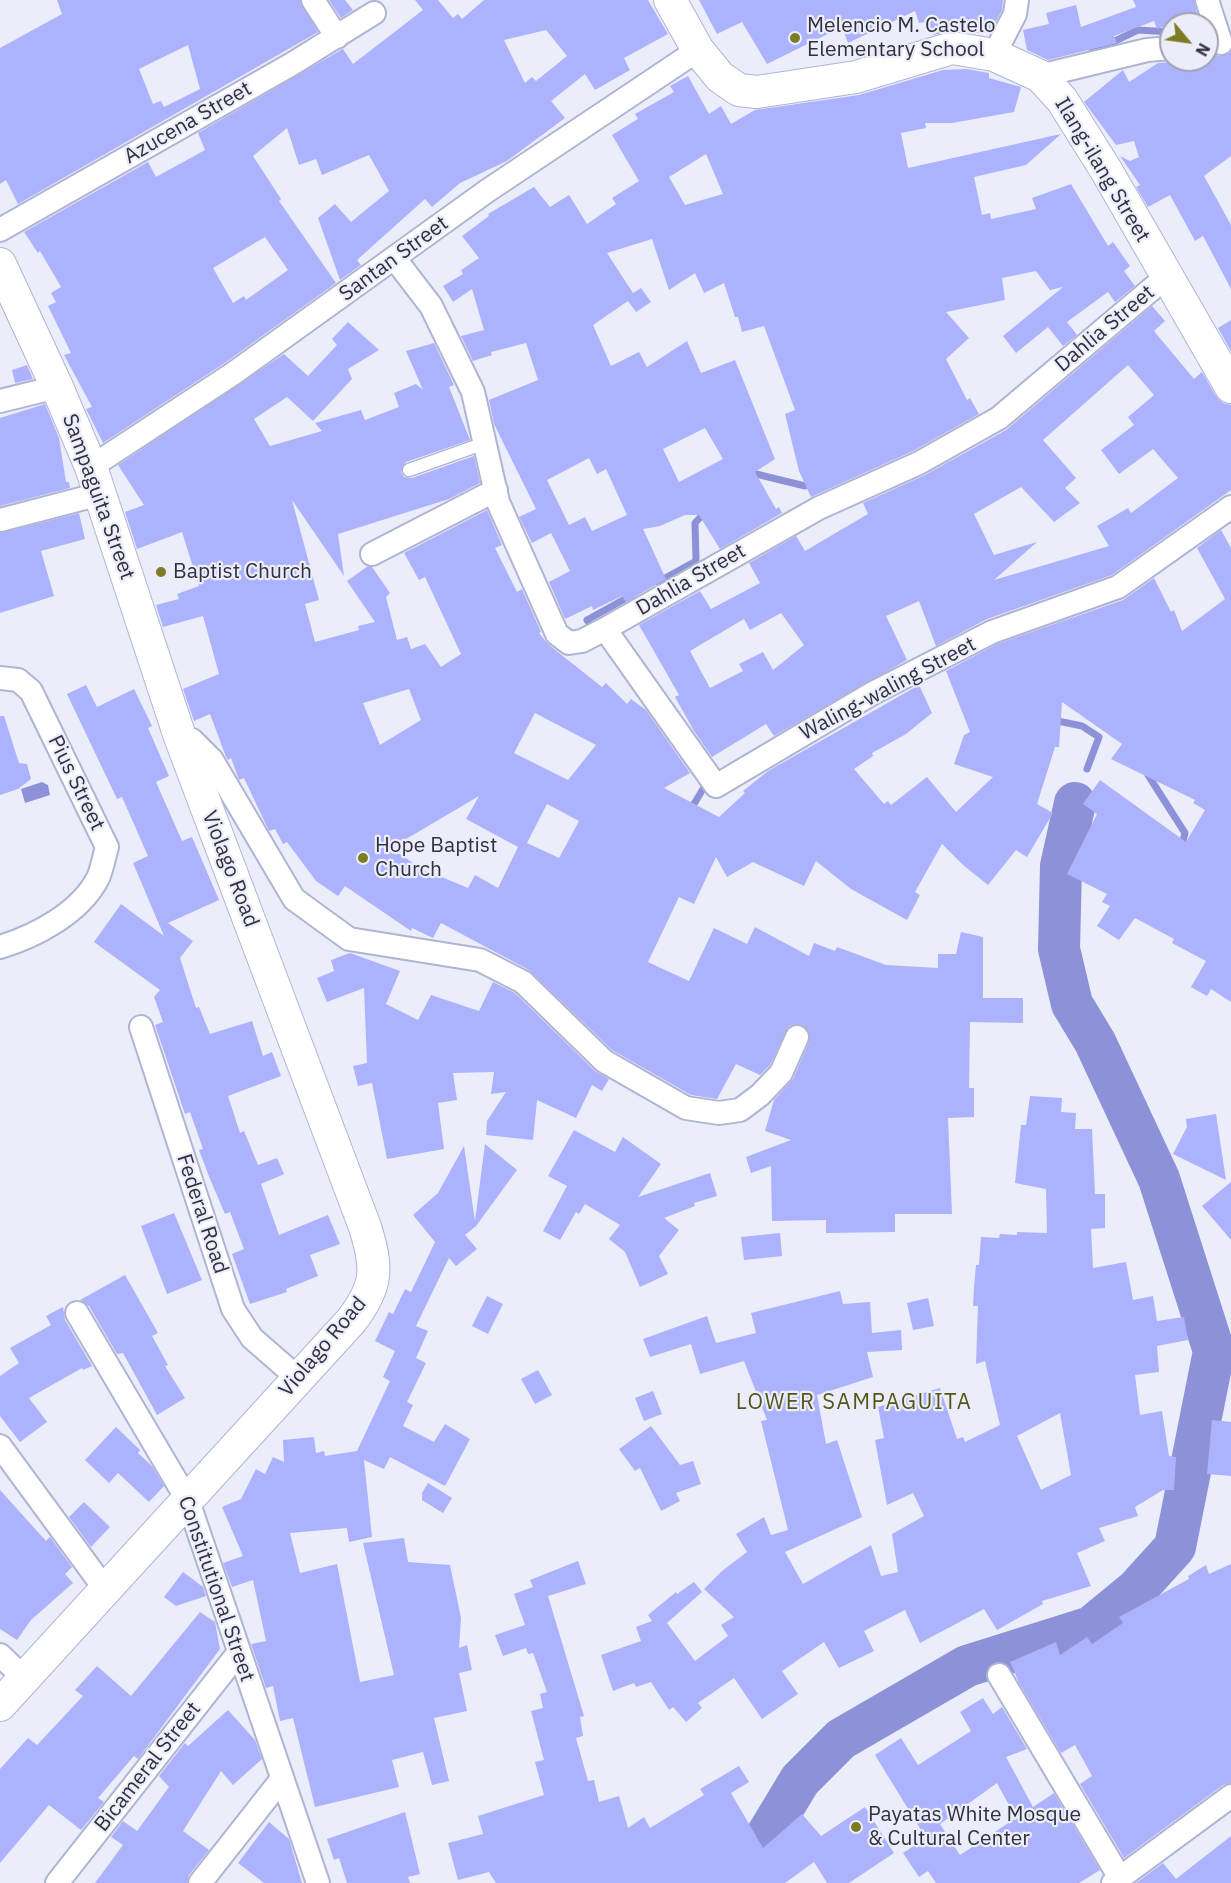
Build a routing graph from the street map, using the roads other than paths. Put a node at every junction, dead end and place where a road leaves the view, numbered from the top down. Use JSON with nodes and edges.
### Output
{"nodes":[{"id":1,"x":313,"y":0,"type":"edge"},
{"id":2,"x":670,"y":0,"type":"edge"},
{"id":3,"x":1017,"y":0,"type":"edge"},
{"id":4,"x":374,"y":13,"type":"dead end"},
{"id":5,"x":338,"y":37,"type":"junction"},
{"id":6,"x":1159,"y":49,"type":"edge"},
{"id":7,"x":698,"y":50,"type":"junction"},
{"id":8,"x":994,"y":55,"type":"junction"},
{"id":9,"x":1040,"y":76,"type":"junction"},
{"id":10,"x":0,"y":230,"type":"edge"},
{"id":11,"x":395,"y":259,"type":"junction"},
{"id":12,"x":0,"y":264,"type":"edge"},
{"id":13,"x":1166,"y":278,"type":"junction"},
{"id":14,"x":57,"y":387,"type":"junction"},
{"id":15,"x":1231,"y":387,"type":"edge"},
{"id":16,"x":0,"y":401,"type":"edge"},
{"id":17,"x":485,"y":443,"type":"junction"},
{"id":18,"x":409,"y":470,"type":"dead end"},
{"id":19,"x":95,"y":480,"type":"junction"},
{"id":20,"x":496,"y":490,"type":"junction"},
{"id":21,"x":1231,"y":507,"type":"edge"},
{"id":22,"x":0,"y":520,"type":"edge"},
{"id":23,"x":372,"y":554,"type":"dead end"},
{"id":24,"x":605,"y":629,"type":"junction"},
{"id":25,"x":9,"y":679,"type":"edge"},
{"id":26,"x":180,"y":737,"type":"junction"},
{"id":27,"x":0,"y":947,"type":"edge"},
{"id":28,"x":141,"y":1027,"type":"dead end"},
{"id":29,"x":797,"y":1037,"type":"dead end"},
{"id":30,"x":77,"y":1313,"type":"dead end"},
{"id":31,"x":299,"y":1379,"type":"junction"},
{"id":32,"x":0,"y":1446,"type":"edge"},
{"id":33,"x":188,"y":1501,"type":"junction"},
{"id":34,"x":105,"y":1589,"type":"junction"},
{"id":35,"x":239,"y":1652,"type":"junction"},
{"id":36,"x":0,"y":1655,"type":"edge"},
{"id":37,"x":999,"y":1675,"type":"dead end"},
{"id":38,"x":23,"y":1677,"type":"junction"},
{"id":39,"x":0,"y":1705,"type":"edge"},
{"id":40,"x":282,"y":1780,"type":"junction"},
{"id":41,"x":1231,"y":1796,"type":"edge"},
{"id":42,"x":1116,"y":1881,"type":"edge"},
{"id":43,"x":57,"y":1883,"type":"edge"},
{"id":44,"x":200,"y":1883,"type":"edge"},
{"id":45,"x":318,"y":1883,"type":"edge"}],
"edges":[{"from":1,"to":5,"type":"street"},
{"from":2,"to":7,"type":"street","name":"Ilang-ilang Street"},
{"from":3,"to":8,"type":"street"},
{"from":4,"to":5,"type":"street","name":"Azucena Street"},
{"from":5,"to":10,"type":"street","name":"Azucena Street"},
{"from":6,"to":9,"type":"street"},
{"from":7,"to":8,"type":"street","name":"Ilang-ilang Street"},
{"from":7,"to":11,"type":"street","name":"Santan Street"},
{"from":8,"to":9,"type":"street","name":"Ilang-ilang Street"},
{"from":9,"to":13,"type":"street","name":"Ilang-ilang Street"},
{"from":11,"to":17,"type":"street","name":"Dahlia Street"},
{"from":11,"to":19,"type":"street","name":"Santan Street"},
{"from":12,"to":14,"type":"street","name":"Sampaguita Street"},
{"from":13,"to":15,"type":"street","name":"Ilang-ilang Street"},
{"from":13,"to":24,"type":"street","name":"Dahlia Street"},
{"from":14,"to":16,"type":"street"},
{"from":14,"to":19,"type":"street","name":"Sampaguita Street"},
{"from":17,"to":18,"type":"lane"},
{"from":17,"to":20,"type":"street","name":"Dahlia Street"},
{"from":19,"to":22,"type":"street","name":"Santan Street"},
{"from":19,"to":26,"type":"street","name":"Sampaguita Street"},
{"from":20,"to":23,"type":"street"},
{"from":20,"to":24,"type":"street","name":"Dahlia Street"},
{"from":21,"to":24,"type":"street","name":"Waling-waling Street"},
{"from":25,"to":27,"type":"street","name":"Pius Street"},
{"from":26,"to":29,"type":"street"},
{"from":26,"to":31,"type":"street","name":"Violago Road"},
{"from":28,"to":31,"type":"street","name":"Federal Road"},
{"from":30,"to":33,"type":"street","name":"Constitutional Street"},
{"from":31,"to":33,"type":"street","name":"Violago Road"},
{"from":32,"to":34,"type":"street"},
{"from":33,"to":34,"type":"street","name":"Violago Road"},
{"from":33,"to":35,"type":"street","name":"Constitutional Street"},
{"from":34,"to":38,"type":"street","name":"Violago Road"},
{"from":35,"to":40,"type":"street","name":"Constitutional Street"},
{"from":35,"to":43,"type":"street","name":"Bicameral Street"},
{"from":36,"to":38,"type":"street"},
{"from":37,"to":42,"type":"street"},
{"from":38,"to":39,"type":"street","name":"Violago Road"},
{"from":40,"to":44,"type":"street"},
{"from":40,"to":45,"type":"street","name":"Constitutional Street"},
{"from":41,"to":42,"type":"street"}]}
